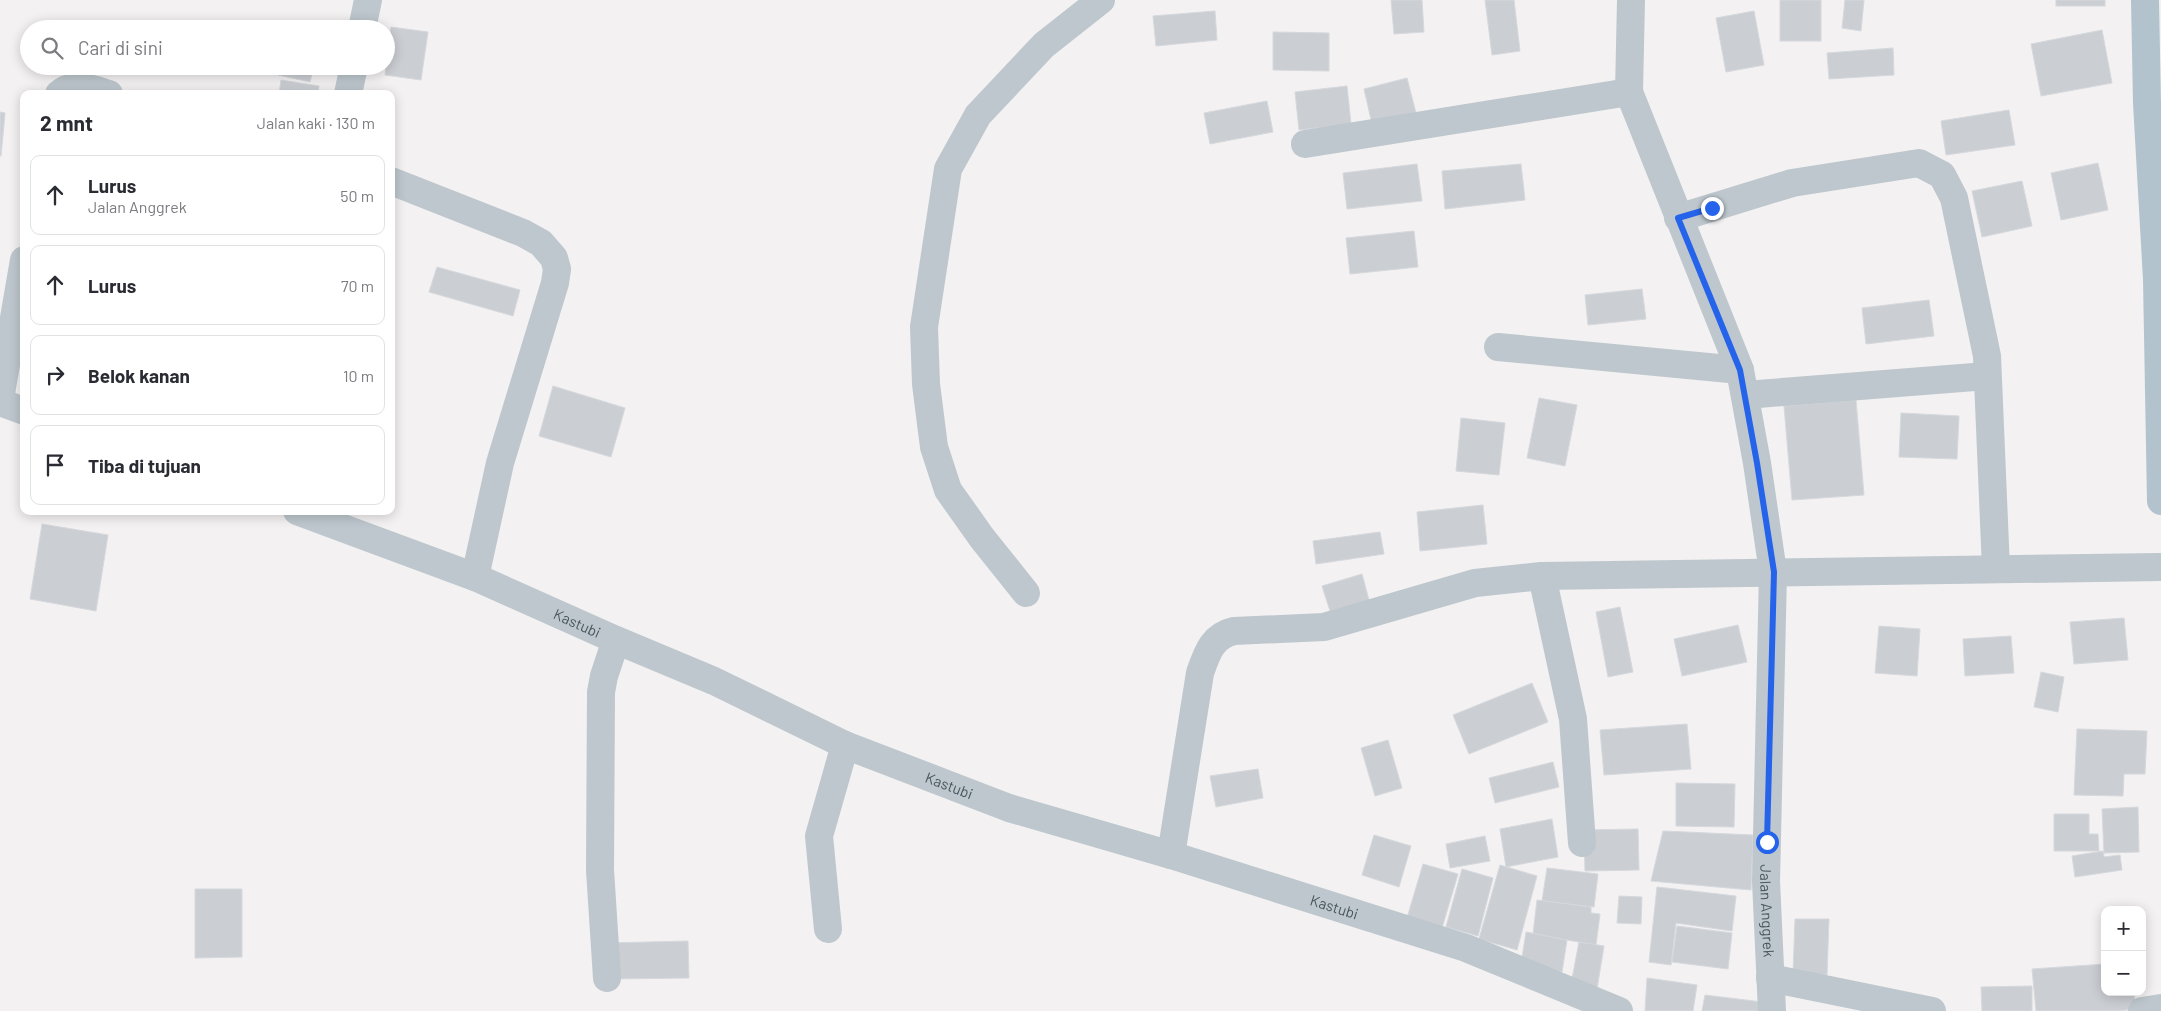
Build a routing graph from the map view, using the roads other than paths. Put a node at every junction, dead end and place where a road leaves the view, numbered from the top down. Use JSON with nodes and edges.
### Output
{"nodes":[{"id":1,"x":368,"y":0,"type":"edge"},
{"id":2,"x":1101,"y":0,"type":"edge"},
{"id":3,"x":1631,"y":0,"type":"edge"},
{"id":4,"x":2145,"y":0,"type":"edge"},
{"id":5,"x":364,"y":20,"type":"edge"},
{"id":6,"x":352,"y":75,"type":"edge"},
{"id":7,"x":66,"y":90,"type":"edge"},
{"id":8,"x":94,"y":90,"type":"edge"},
{"id":9,"x":349,"y":90,"type":"edge"},
{"id":10,"x":1629,"y":92,"type":"junction"},
{"id":11,"x":1304,"y":144,"type":"dead end"},
{"id":12,"x":395,"y":183,"type":"edge"},
{"id":13,"x":1678,"y":218,"type":"junction"},
{"id":14,"x":20,"y":284,"type":"edge"},
{"id":15,"x":1498,"y":347,"type":"dead end"},
{"id":16,"x":1987,"y":376,"type":"junction"},
{"id":17,"x":1743,"y":383,"type":"junction"},
{"id":18,"x":0,"y":401,"type":"edge"},
{"id":19,"x":20,"y":409,"type":"edge"},
{"id":20,"x":2161,"y":501,"type":"edge"},
{"id":21,"x":308,"y":515,"type":"edge"},
{"id":22,"x":2161,"y":567,"type":"edge"},
{"id":23,"x":1996,"y":569,"type":"junction"},
{"id":24,"x":1774,"y":572,"type":"junction"},
{"id":25,"x":1542,"y":576,"type":"junction"},
{"id":26,"x":475,"y":577,"type":"junction"},
{"id":27,"x":1026,"y":592,"type":"dead end"},
{"id":28,"x":616,"y":640,"type":"junction"},
{"id":29,"x":845,"y":745,"type":"junction"},
{"id":30,"x":1582,"y":843,"type":"dead end"},
{"id":31,"x":1171,"y":855,"type":"junction"},
{"id":32,"x":828,"y":929,"type":"dead end"},
{"id":33,"x":607,"y":978,"type":"dead end"},
{"id":34,"x":1770,"y":978,"type":"junction"},
{"id":35,"x":2161,"y":1008,"type":"edge"},
{"id":36,"x":1619,"y":1011,"type":"edge"},
{"id":37,"x":1772,"y":1011,"type":"edge"},
{"id":38,"x":1932,"y":1011,"type":"edge"},
{"id":39,"x":2142,"y":1011,"type":"edge"}],
"edges":[{"from":1,"to":5,"type":"street"},
{"from":2,"to":27,"type":"street"},
{"from":3,"to":10,"type":"street"},
{"from":4,"to":20,"type":"main road"},
{"from":6,"to":9,"type":"street"},
{"from":7,"to":8,"type":"street"},
{"from":10,"to":11,"type":"street"},
{"from":10,"to":13,"type":"street","name":"Jalan Anggrek"},
{"from":12,"to":26,"type":"street"},
{"from":13,"to":16,"type":"street"},
{"from":13,"to":17,"type":"street","name":"Jalan Anggrek"},
{"from":14,"to":18,"type":"street"},
{"from":15,"to":17,"type":"street"},
{"from":16,"to":17,"type":"street"},
{"from":16,"to":23,"type":"street"},
{"from":17,"to":24,"type":"street","name":"Jalan Anggrek"},
{"from":18,"to":19,"type":"street"},
{"from":21,"to":26,"type":"street","name":"Kastubi"},
{"from":22,"to":23,"type":"street"},
{"from":23,"to":24,"type":"street"},
{"from":24,"to":25,"type":"street"},
{"from":24,"to":34,"type":"street","name":"Jalan Anggrek"},
{"from":25,"to":30,"type":"street"},
{"from":25,"to":31,"type":"street"},
{"from":26,"to":28,"type":"street","name":"Kastubi"},
{"from":28,"to":29,"type":"street","name":"Kastubi"},
{"from":28,"to":33,"type":"street"},
{"from":29,"to":31,"type":"street","name":"Kastubi"},
{"from":29,"to":32,"type":"street"},
{"from":31,"to":36,"type":"street","name":"Kastubi"},
{"from":34,"to":37,"type":"street","name":"Jalan Anggrek"},
{"from":34,"to":38,"type":"street"},
{"from":35,"to":39,"type":"street"}]}
